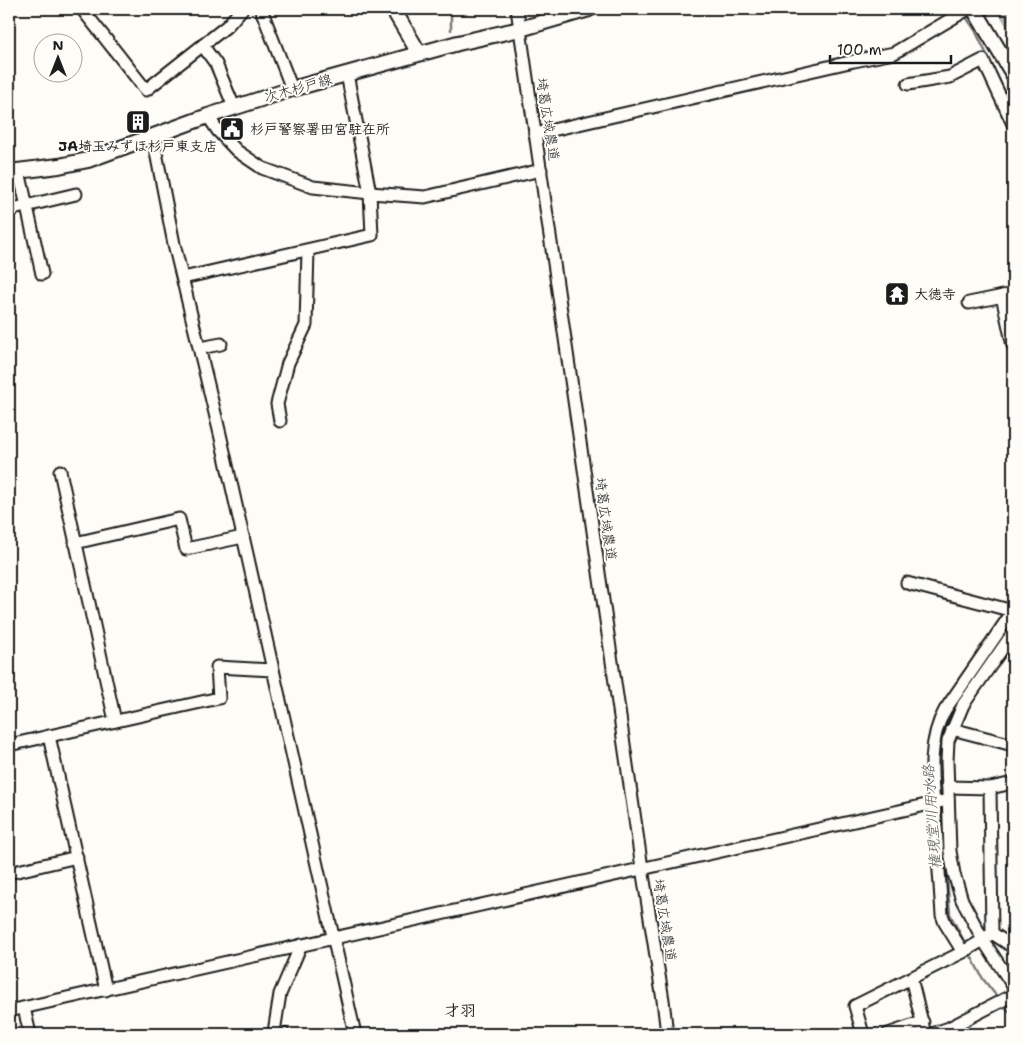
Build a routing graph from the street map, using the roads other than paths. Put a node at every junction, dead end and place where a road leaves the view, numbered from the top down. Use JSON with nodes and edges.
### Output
{"nodes":[{"id":1,"x":82,"y":9,"type":"edge"},
{"id":2,"x":242,"y":9,"type":"edge"},
{"id":3,"x":261,"y":9,"type":"edge"},
{"id":4,"x":393,"y":9,"type":"edge"},
{"id":5,"x":517,"y":9,"type":"edge"},
{"id":6,"x":589,"y":9,"type":"edge"},
{"id":7,"x":968,"y":9,"type":"edge"},
{"id":8,"x":974,"y":9,"type":"edge"},
{"id":9,"x":954,"y":12,"type":"edge"},
{"id":10,"x":520,"y":29,"type":"junction"},
{"id":11,"x":203,"y":46,"type":"junction"},
{"id":12,"x":419,"y":53,"type":"junction"},
{"id":13,"x":347,"y":74,"type":"junction"},
{"id":14,"x":1013,"y":74,"type":"edge"},
{"id":15,"x":908,"y":84,"type":"dead end"},
{"id":16,"x":292,"y":89,"type":"junction"},
{"id":17,"x":234,"y":107,"type":"junction"},
{"id":18,"x":208,"y":116,"type":"junction"},
{"id":19,"x":1013,"y":124,"type":"edge"},
{"id":20,"x":535,"y":134,"type":"junction"},
{"id":21,"x":153,"y":137,"type":"junction"},
{"id":22,"x":541,"y":170,"type":"junction"},
{"id":23,"x":14,"y":172,"type":"edge"},
{"id":24,"x":370,"y":193,"type":"junction"},
{"id":25,"x":76,"y":194,"type":"dead end"},
{"id":26,"x":27,"y":206,"type":"junction"},
{"id":27,"x":9,"y":210,"type":"edge"},
{"id":28,"x":308,"y":250,"type":"junction"},
{"id":29,"x":42,"y":274,"type":"dead end"},
{"id":30,"x":183,"y":278,"type":"junction"},
{"id":31,"x":1008,"y":295,"type":"edge"},
{"id":32,"x":969,"y":303,"type":"dead end"},
{"id":33,"x":221,"y":344,"type":"dead end"},
{"id":34,"x":1013,"y":346,"type":"edge"},
{"id":35,"x":200,"y":348,"type":"junction"},
{"id":36,"x":280,"y":421,"type":"dead end"},
{"id":37,"x":60,"y":471,"type":"dead end"},
{"id":38,"x":243,"y":536,"type":"junction"},
{"id":39,"x":75,"y":543,"type":"junction"},
{"id":40,"x":907,"y":583,"type":"dead end"},
{"id":41,"x":1013,"y":633,"type":"edge"},
{"id":42,"x":273,"y":670,"type":"junction"},
{"id":43,"x":115,"y":721,"type":"junction"},
{"id":44,"x":952,"y":729,"type":"junction"},
{"id":45,"x":49,"y":736,"type":"junction"},
{"id":46,"x":934,"y":737,"type":"junction"},
{"id":47,"x":948,"y":741,"type":"junction"},
{"id":48,"x":9,"y":745,"type":"edge"},
{"id":49,"x":1013,"y":745,"type":"edge"},
{"id":50,"x":1013,"y":783,"type":"edge"},
{"id":51,"x":948,"y":787,"type":"junction"},
{"id":52,"x":990,"y":788,"type":"junction"},
{"id":53,"x":948,"y":800,"type":"junction"},
{"id":54,"x":934,"y":803,"type":"junction"},
{"id":55,"x":77,"y":857,"type":"junction"},
{"id":56,"x":642,"y":868,"type":"junction"},
{"id":57,"x":9,"y":872,"type":"edge"},
{"id":58,"x":988,"y":936,"type":"junction"},
{"id":59,"x":334,"y":938,"type":"junction"},
{"id":60,"x":301,"y":945,"type":"junction"},
{"id":61,"x":1013,"y":947,"type":"edge"},
{"id":62,"x":963,"y":952,"type":"junction"},
{"id":63,"x":912,"y":978,"type":"junction"},
{"id":64,"x":1013,"y":986,"type":"edge"},
{"id":65,"x":106,"y":990,"type":"junction"},
{"id":66,"x":1013,"y":994,"type":"edge"},
{"id":67,"x":24,"y":1008,"type":"junction"},
{"id":68,"x":9,"y":1012,"type":"edge"},
{"id":69,"x":923,"y":1022,"type":"junction"},
{"id":70,"x":30,"y":1034,"type":"edge"},
{"id":71,"x":284,"y":1034,"type":"edge"},
{"id":72,"x":355,"y":1034,"type":"edge"},
{"id":73,"x":667,"y":1034,"type":"edge"},
{"id":74,"x":863,"y":1034,"type":"edge"},
{"id":75,"x":888,"y":1034,"type":"edge"},
{"id":76,"x":926,"y":1034,"type":"edge"},
{"id":77,"x":931,"y":1034,"type":"edge"}],
"edges":[{"from":1,"to":11,"type":"street"},
{"from":2,"to":11,"type":"street"},
{"from":3,"to":16,"type":"street"},
{"from":4,"to":12,"type":"main road"},
{"from":5,"to":10,"type":"street","name":"埼葛広域農道"},
{"from":6,"to":10,"type":"main road","name":"次木杉戸線"},
{"from":7,"to":9,"type":"street"},
{"from":8,"to":14,"type":"main road"},
{"from":9,"to":20,"type":"street"},
{"from":10,"to":12,"type":"main road","name":"次木杉戸線"},
{"from":10,"to":20,"type":"street","name":"埼葛広域農道"},
{"from":11,"to":17,"type":"street"},
{"from":12,"to":13,"type":"main road","name":"次木杉戸線"},
{"from":13,"to":16,"type":"main road","name":"次木杉戸線"},
{"from":13,"to":24,"type":"street"},
{"from":15,"to":19,"type":"street"},
{"from":16,"to":17,"type":"main road","name":"次木杉戸線"},
{"from":17,"to":18,"type":"main road","name":"次木杉戸線"},
{"from":18,"to":21,"type":"main road","name":"次木杉戸線"},
{"from":18,"to":24,"type":"street"},
{"from":20,"to":22,"type":"street","name":"埼葛広域農道"},
{"from":21,"to":23,"type":"main road","name":"次木杉戸線"},
{"from":21,"to":30,"type":"street"},
{"from":22,"to":24,"type":"street"},
{"from":22,"to":56,"type":"street","name":"埼葛広域農道"},
{"from":23,"to":26,"type":"street"},
{"from":24,"to":28,"type":"street"},
{"from":25,"to":26,"type":"street"},
{"from":26,"to":27,"type":"street"},
{"from":26,"to":29,"type":"street"},
{"from":28,"to":30,"type":"street"},
{"from":28,"to":36,"type":"street"},
{"from":30,"to":35,"type":"street"},
{"from":31,"to":32,"type":"street"},
{"from":31,"to":34,"type":"street"},
{"from":33,"to":35,"type":"street"},
{"from":35,"to":38,"type":"street"},
{"from":37,"to":39,"type":"street"},
{"from":38,"to":39,"type":"street"},
{"from":38,"to":42,"type":"street"},
{"from":39,"to":43,"type":"street"},
{"from":40,"to":46,"type":"street"},
{"from":41,"to":44,"type":"street"},
{"from":42,"to":43,"type":"street"},
{"from":42,"to":59,"type":"street"},
{"from":43,"to":45,"type":"street"},
{"from":44,"to":47,"type":"street"},
{"from":44,"to":49,"type":"street"},
{"from":45,"to":48,"type":"street"},
{"from":45,"to":55,"type":"street"},
{"from":46,"to":47,"type":"street"},
{"from":46,"to":54,"type":"street"},
{"from":47,"to":51,"type":"street"},
{"from":50,"to":52,"type":"street"},
{"from":51,"to":52,"type":"street"},
{"from":51,"to":53,"type":"street"},
{"from":52,"to":58,"type":"street"},
{"from":53,"to":54,"type":"street"},
{"from":53,"to":58,"type":"street"},
{"from":54,"to":56,"type":"street"},
{"from":54,"to":62,"type":"street"},
{"from":55,"to":57,"type":"street"},
{"from":55,"to":65,"type":"street"},
{"from":56,"to":59,"type":"street"},
{"from":56,"to":73,"type":"street","name":"埼葛広域農道"},
{"from":58,"to":61,"type":"street"},
{"from":58,"to":62,"type":"street"},
{"from":58,"to":64,"type":"street"},
{"from":59,"to":60,"type":"street"},
{"from":59,"to":72,"type":"street"},
{"from":60,"to":65,"type":"street"},
{"from":60,"to":71,"type":"street"},
{"from":62,"to":63,"type":"street"},
{"from":63,"to":69,"type":"street"},
{"from":63,"to":74,"type":"street"},
{"from":65,"to":67,"type":"street"},
{"from":66,"to":77,"type":"street"},
{"from":67,"to":68,"type":"street"},
{"from":67,"to":70,"type":"street"},
{"from":69,"to":75,"type":"street"},
{"from":69,"to":76,"type":"street"}]}
